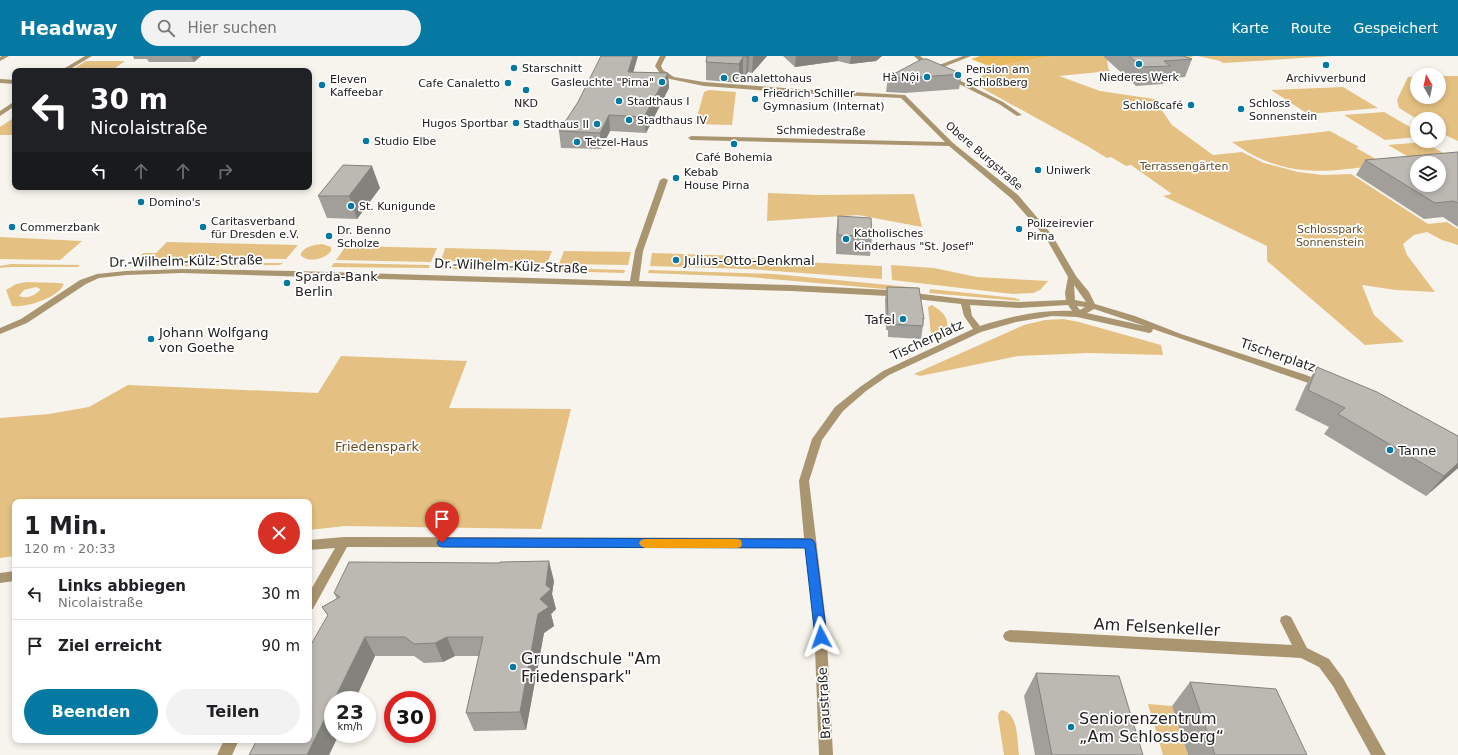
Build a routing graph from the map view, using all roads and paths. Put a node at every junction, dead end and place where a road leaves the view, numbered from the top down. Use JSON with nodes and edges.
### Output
{"nodes":[{"id":1,"x":6,"y":56,"type":"edge"},
{"id":2,"x":89,"y":56,"type":"edge"},
{"id":3,"x":663,"y":56,"type":"edge"},
{"id":4,"x":917,"y":56,"type":"edge"},
{"id":5,"x":968,"y":56,"type":"edge"},
{"id":6,"x":0,"y":59,"type":"edge"},
{"id":7,"x":68,"y":68,"type":"edge"},
{"id":8,"x":937,"y":71,"type":"junction"},
{"id":9,"x":923,"y":73,"type":"edge"},
{"id":10,"x":946,"y":75,"type":"edge"},
{"id":11,"x":0,"y":81,"type":"edge"},
{"id":12,"x":12,"y":82,"type":"edge"},
{"id":13,"x":12,"y":105,"type":"edge"},
{"id":14,"x":0,"y":114,"type":"edge"},
{"id":15,"x":1019,"y":115,"type":"dead end"},
{"id":16,"x":691,"y":138,"type":"dead end"},
{"id":17,"x":951,"y":144,"type":"junction"},
{"id":18,"x":664,"y":180,"type":"dead end"},
{"id":19,"x":1072,"y":277,"type":"junction"},
{"id":20,"x":634,"y":283,"type":"junction"},
{"id":21,"x":924,"y":297,"type":"joint"},
{"id":22,"x":965,"y":302,"type":"junction"},
{"id":23,"x":1070,"y":302,"type":"junction"},
{"id":24,"x":1019,"y":305,"type":"junction"},
{"id":25,"x":1092,"y":306,"type":"junction"},
{"id":26,"x":1078,"y":314,"type":"junction"},
{"id":27,"x":1033,"y":316,"type":"junction"},
{"id":28,"x":978,"y":330,"type":"junction"},
{"id":29,"x":0,"y":331,"type":"edge"},
{"id":30,"x":1178,"y":336,"type":"junction"},
{"id":31,"x":886,"y":373,"type":"joint"},
{"id":32,"x":1332,"y":389,"type":"edge"},
{"id":33,"x":344,"y":542,"type":"junction"},
{"id":34,"x":810,"y":543,"type":"junction"},
{"id":35,"x":312,"y":546,"type":"edge"},
{"id":36,"x":12,"y":576,"type":"edge"},
{"id":37,"x":0,"y":578,"type":"edge"},
{"id":38,"x":312,"y":600,"type":"edge"},
{"id":39,"x":1286,"y":621,"type":"dead end"},
{"id":40,"x":1010,"y":636,"type":"dead end"},
{"id":41,"x":1302,"y":652,"type":"junction"},
{"id":42,"x":230,"y":743,"type":"edge"},
{"id":43,"x":224,"y":755,"type":"edge"},
{"id":44,"x":826,"y":755,"type":"edge"},
{"id":45,"x":1379,"y":755,"type":"edge"}],
"edges":[{"from":1,"to":6,"type":"street"},
{"from":2,"to":7,"type":"street"},
{"from":3,"to":17,"type":"street","name":"Obere Burgstraße"},
{"from":4,"to":8,"type":"street"},
{"from":5,"to":8,"type":"street"},
{"from":8,"to":9,"type":"street"},
{"from":10,"to":15,"type":"street"},
{"from":11,"to":12,"type":"street"},
{"from":13,"to":14,"type":"street"},
{"from":16,"to":17,"type":"street","name":"Schmiedestraße"},
{"from":17,"to":19,"type":"street","name":"Obere Burgstraße"},
{"from":18,"to":20,"type":"street"},
{"from":19,"to":23,"type":"street"},
{"from":19,"to":25,"type":"street","name":"Obere Burgstraße"},
{"from":20,"to":21,"type":"street","name":"Dr.-Wilhelm-Külz-Straße"},
{"from":20,"to":29,"type":"street","name":"Dr.-Wilhelm-Külz-Straße"},
{"from":21,"to":22,"type":"street","name":"Tischerplatz"},
{"from":22,"to":24,"type":"street","name":"Tischerplatz"},
{"from":22,"to":28,"type":"street","name":"Tischerplatz"},
{"from":23,"to":24,"type":"street","name":"Tischerplatz"},
{"from":23,"to":25,"type":"street","name":"Tischerplatz"},
{"from":23,"to":26,"type":"street"},
{"from":24,"to":27,"type":"street"},
{"from":25,"to":26,"type":"street","name":"Tischerplatz"},
{"from":25,"to":30,"type":"street","name":"Tischerplatz"},
{"from":26,"to":27,"type":"street","name":"Tischerplatz"},
{"from":26,"to":30,"type":"street","name":"Tischerplatz"},
{"from":27,"to":28,"type":"street","name":"Tischerplatz"},
{"from":28,"to":31,"type":"street","name":"Tischerplatz"},
{"from":30,"to":32,"type":"street","name":"Tischerplatz"},
{"from":31,"to":34,"type":"street","name":"Braustraße"},
{"from":33,"to":34,"type":"street"},
{"from":33,"to":35,"type":"street"},
{"from":33,"to":38,"type":"street"},
{"from":34,"to":44,"type":"street","name":"Braustraße"},
{"from":36,"to":37,"type":"street"},
{"from":39,"to":41,"type":"street"},
{"from":40,"to":41,"type":"street","name":"Am Felsenkeller"},
{"from":41,"to":45,"type":"street","name":"Am Felsenkeller"},
{"from":42,"to":43,"type":"street"}]}
